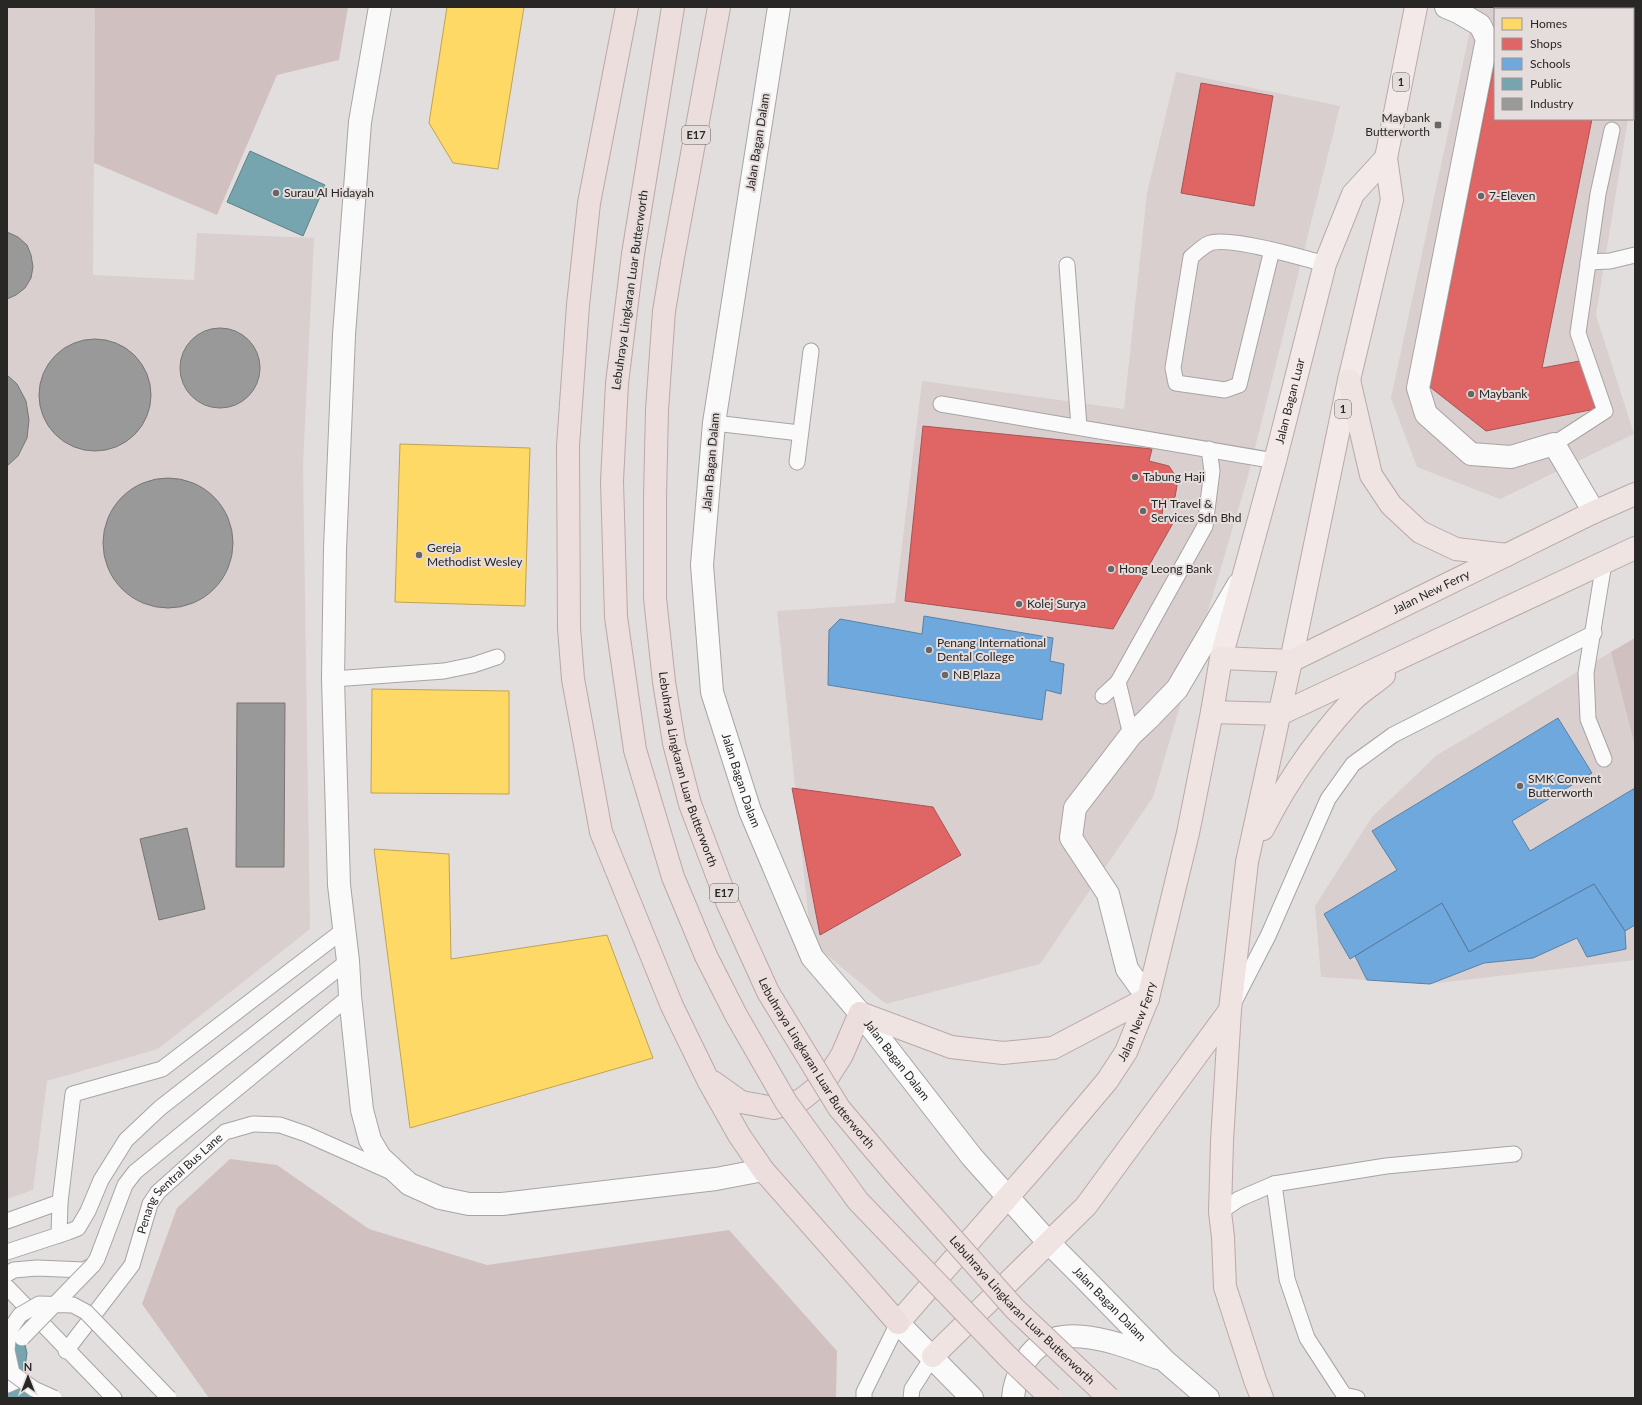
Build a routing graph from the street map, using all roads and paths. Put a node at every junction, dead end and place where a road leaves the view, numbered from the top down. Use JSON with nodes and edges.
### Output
{"nodes":[{"id":1,"x":380,"y":7,"type":"edge"},
{"id":2,"x":628,"y":7,"type":"edge"},
{"id":3,"x":673,"y":7,"type":"edge"},
{"id":4,"x":719,"y":7,"type":"edge"},
{"id":5,"x":779,"y":7,"type":"edge"},
{"id":6,"x":1416,"y":7,"type":"edge"},
{"id":7,"x":1446,"y":7,"type":"edge"},
{"id":8,"x":1612,"y":130,"type":"dead end"},
{"id":9,"x":1386,"y":158,"type":"junction"},
{"id":10,"x":1272,"y":250,"type":"junction"},
{"id":11,"x":1635,"y":255,"type":"edge"},
{"id":12,"x":1588,"y":262,"type":"junction"},
{"id":13,"x":1325,"y":264,"type":"junction"},
{"id":14,"x":1067,"y":265,"type":"dead end"},
{"id":15,"x":810,"y":351,"type":"dead end"},
{"id":16,"x":1349,"y":380,"type":"junction"},
{"id":17,"x":941,"y":404,"type":"dead end"},
{"id":18,"x":714,"y":423,"type":"junction"},
{"id":19,"x":1079,"y":427,"type":"junction"},
{"id":20,"x":800,"y":433,"type":"junction"},
{"id":21,"x":1554,"y":444,"type":"junction"},
{"id":22,"x":1209,"y":449,"type":"junction"},
{"id":23,"x":1275,"y":460,"type":"junction"},
{"id":24,"x":797,"y":462,"type":"dead end"},
{"id":25,"x":1635,"y":494,"type":"edge"},
{"id":26,"x":1594,"y":512,"type":"junction"},
{"id":27,"x":1635,"y":548,"type":"edge"},
{"id":28,"x":1507,"y":555,"type":"junction"},
{"id":29,"x":1604,"y":563,"type":"junction"},
{"id":30,"x":1244,"y":573,"type":"junction"},
{"id":31,"x":1594,"y":633,"type":"junction"},
{"id":32,"x":1410,"y":654,"type":"junction"},
{"id":33,"x":497,"y":657,"type":"dead end"},
{"id":34,"x":1221,"y":658,"type":"junction"},
{"id":35,"x":1291,"y":662,"type":"junction"},
{"id":36,"x":333,"y":679,"type":"junction"},
{"id":37,"x":1118,"y":682,"type":"junction"},
{"id":38,"x":1103,"y":696,"type":"dead end"},
{"id":39,"x":1212,"y":712,"type":"junction"},
{"id":40,"x":1280,"y":714,"type":"junction"},
{"id":41,"x":1131,"y":734,"type":"junction"},
{"id":42,"x":1604,"y":758,"type":"dead end"},
{"id":43,"x":1247,"y":862,"type":"junction"},
{"id":44,"x":345,"y":929,"type":"junction"},
{"id":45,"x":348,"y":961,"type":"junction"},
{"id":46,"x":350,"y":996,"type":"junction"},
{"id":47,"x":1148,"y":998,"type":"junction"},
{"id":48,"x":1230,"y":1010,"type":"junction"},
{"id":49,"x":860,"y":1013,"type":"junction"},
{"id":50,"x":708,"y":1080,"type":"junction"},
{"id":51,"x":1514,"y":1154,"type":"dead end"},
{"id":52,"x":763,"y":1170,"type":"junction"},
{"id":53,"x":397,"y":1175,"type":"junction"},
{"id":54,"x":1274,"y":1184,"type":"junction"},
{"id":55,"x":1008,"y":1197,"type":"junction"},
{"id":56,"x":60,"y":1202,"type":"junction"},
{"id":57,"x":1220,"y":1212,"type":"junction"},
{"id":58,"x":7,"y":1221,"type":"edge"},
{"id":59,"x":59,"y":1235,"type":"junction"},
{"id":60,"x":1049,"y":1243,"type":"junction"},
{"id":61,"x":7,"y":1252,"type":"edge"},
{"id":62,"x":93,"y":1265,"type":"junction"},
{"id":63,"x":7,"y":1274,"type":"edge"},
{"id":64,"x":7,"y":1287,"type":"edge"},
{"id":65,"x":898,"y":1323,"type":"junction"},
{"id":66,"x":7,"y":1350,"type":"edge"},
{"id":67,"x":66,"y":1351,"type":"junction"},
{"id":68,"x":933,"y":1356,"type":"junction"},
{"id":69,"x":1164,"y":1360,"type":"junction"},
{"id":70,"x":12,"y":1376,"type":"edge"},
{"id":71,"x":864,"y":1395,"type":"edge"},
{"id":72,"x":54,"y":1398,"type":"edge"},
{"id":73,"x":114,"y":1398,"type":"edge"},
{"id":74,"x":169,"y":1398,"type":"edge"},
{"id":75,"x":911,"y":1398,"type":"edge"},
{"id":76,"x":972,"y":1398,"type":"edge"},
{"id":77,"x":1014,"y":1398,"type":"edge"},
{"id":78,"x":1051,"y":1398,"type":"edge"},
{"id":79,"x":1109,"y":1398,"type":"edge"},
{"id":80,"x":1208,"y":1398,"type":"edge"},
{"id":81,"x":1262,"y":1398,"type":"edge"},
{"id":82,"x":1357,"y":1398,"type":"edge"}],
"edges":[{"from":1,"to":36,"type":"street"},
{"from":2,"to":50,"type":"highway"},
{"from":3,"to":78,"type":"highway","name":"Lebuhraya Lingkaran Luar Butterworth","bridge":true},
{"from":4,"to":79,"type":"highway","name":"Lebuhraya Lingkaran Luar Butterworth","number":"E17","bridge":true},
{"from":5,"to":18,"type":"street","name":"Jalan Bagan Dalam"},
{"from":6,"to":9,"type":"main road","number":"1"},
{"from":7,"to":21,"type":"street"},
{"from":8,"to":12,"type":"lane"},
{"from":9,"to":13,"type":"main road","name":"Jalan Bagan Luar"},
{"from":9,"to":16,"type":"main road","number":"1"},
{"from":10,"to":10,"type":"lane"},
{"from":10,"to":13,"type":"lane"},
{"from":11,"to":12,"type":"lane"},
{"from":12,"to":21,"type":"lane"},
{"from":13,"to":23,"type":"main road","name":"Jalan Bagan Luar"},
{"from":14,"to":19,"type":"lane"},
{"from":15,"to":20,"type":"lane"},
{"from":16,"to":28,"type":"highway"},
{"from":16,"to":35,"type":"main road","number":"1"},
{"from":17,"to":19,"type":"lane"},
{"from":18,"to":20,"type":"lane"},
{"from":18,"to":49,"type":"street","name":"Jalan Bagan Dalam"},
{"from":19,"to":22,"type":"lane"},
{"from":20,"to":24,"type":"lane"},
{"from":21,"to":26,"type":"street"},
{"from":22,"to":23,"type":"lane"},
{"from":22,"to":37,"type":"lane"},
{"from":23,"to":30,"type":"main road","name":"Jalan Bagan Luar"},
{"from":25,"to":26,"type":"highway","name":"Jalan New Ferry"},
{"from":26,"to":28,"type":"highway","name":"Jalan New Ferry"},
{"from":27,"to":29,"type":"highway"},
{"from":28,"to":35,"type":"highway","name":"Jalan New Ferry"},
{"from":29,"to":31,"type":"lane"},
{"from":29,"to":32,"type":"highway"},
{"from":30,"to":34,"type":"main road","name":"Jalan Bagan Luar"},
{"from":30,"to":41,"type":"street"},
{"from":31,"to":42,"type":"lane"},
{"from":31,"to":48,"type":"lane"},
{"from":32,"to":40,"type":"highway"},
{"from":32,"to":43,"type":"highway"},
{"from":33,"to":36,"type":"lane"},
{"from":34,"to":35,"type":"highway","name":"Jalan New Ferry"},
{"from":34,"to":39,"type":"highway","name":"Jalan New Ferry"},
{"from":35,"to":40,"type":"highway","number":"1"},
{"from":36,"to":44,"type":"street"},
{"from":37,"to":38,"type":"lane"},
{"from":37,"to":41,"type":"lane"},
{"from":39,"to":40,"type":"highway"},
{"from":39,"to":47,"type":"highway","name":"Jalan New Ferry"},
{"from":40,"to":43,"type":"highway"},
{"from":41,"to":47,"type":"street"},
{"from":43,"to":48,"type":"highway"},
{"from":44,"to":45,"type":"street"},
{"from":44,"to":56,"type":"lane"},
{"from":45,"to":46,"type":"street"},
{"from":45,"to":59,"type":"lane"},
{"from":46,"to":53,"type":"street"},
{"from":46,"to":62,"type":"lane"},
{"from":47,"to":49,"type":"highway"},
{"from":47,"to":55,"type":"highway","name":"Jalan New Ferry"},
{"from":48,"to":57,"type":"highway"},
{"from":48,"to":60,"type":"highway"},
{"from":49,"to":50,"type":"highway"},
{"from":49,"to":55,"type":"street","name":"Jalan Bagan Dalam"},
{"from":50,"to":52,"type":"highway"},
{"from":51,"to":54,"type":"lane"},
{"from":52,"to":53,"type":"street"},
{"from":52,"to":65,"type":"highway"},
{"from":53,"to":67,"type":"lane","name":"Penang Sentral Bus Lane"},
{"from":54,"to":57,"type":"lane"},
{"from":54,"to":82,"type":"lane"},
{"from":55,"to":60,"type":"street","name":"Jalan Bagan Dalam"},
{"from":55,"to":65,"type":"highway","name":"Jalan New Ferry"},
{"from":56,"to":58,"type":"lane"},
{"from":56,"to":59,"type":"lane"},
{"from":57,"to":81,"type":"highway"},
{"from":59,"to":61,"type":"lane"},
{"from":60,"to":68,"type":"highway"},
{"from":60,"to":69,"type":"street","name":"Jalan Bagan Dalam"},
{"from":62,"to":63,"type":"lane","bridge":true},
{"from":62,"to":66,"type":"lane","bridge":true},
{"from":64,"to":67,"type":"lane"},
{"from":65,"to":68,"type":"street"},
{"from":65,"to":71,"type":"lane"},
{"from":67,"to":73,"type":"lane"},
{"from":68,"to":75,"type":"lane"},
{"from":68,"to":76,"type":"street"},
{"from":69,"to":77,"type":"street"},
{"from":69,"to":80,"type":"street","name":"Jalan Bagan Dalam"},
{"from":70,"to":72,"type":"lane","bridge":true},
{"from":70,"to":74,"type":"lane","bridge":true}]}
